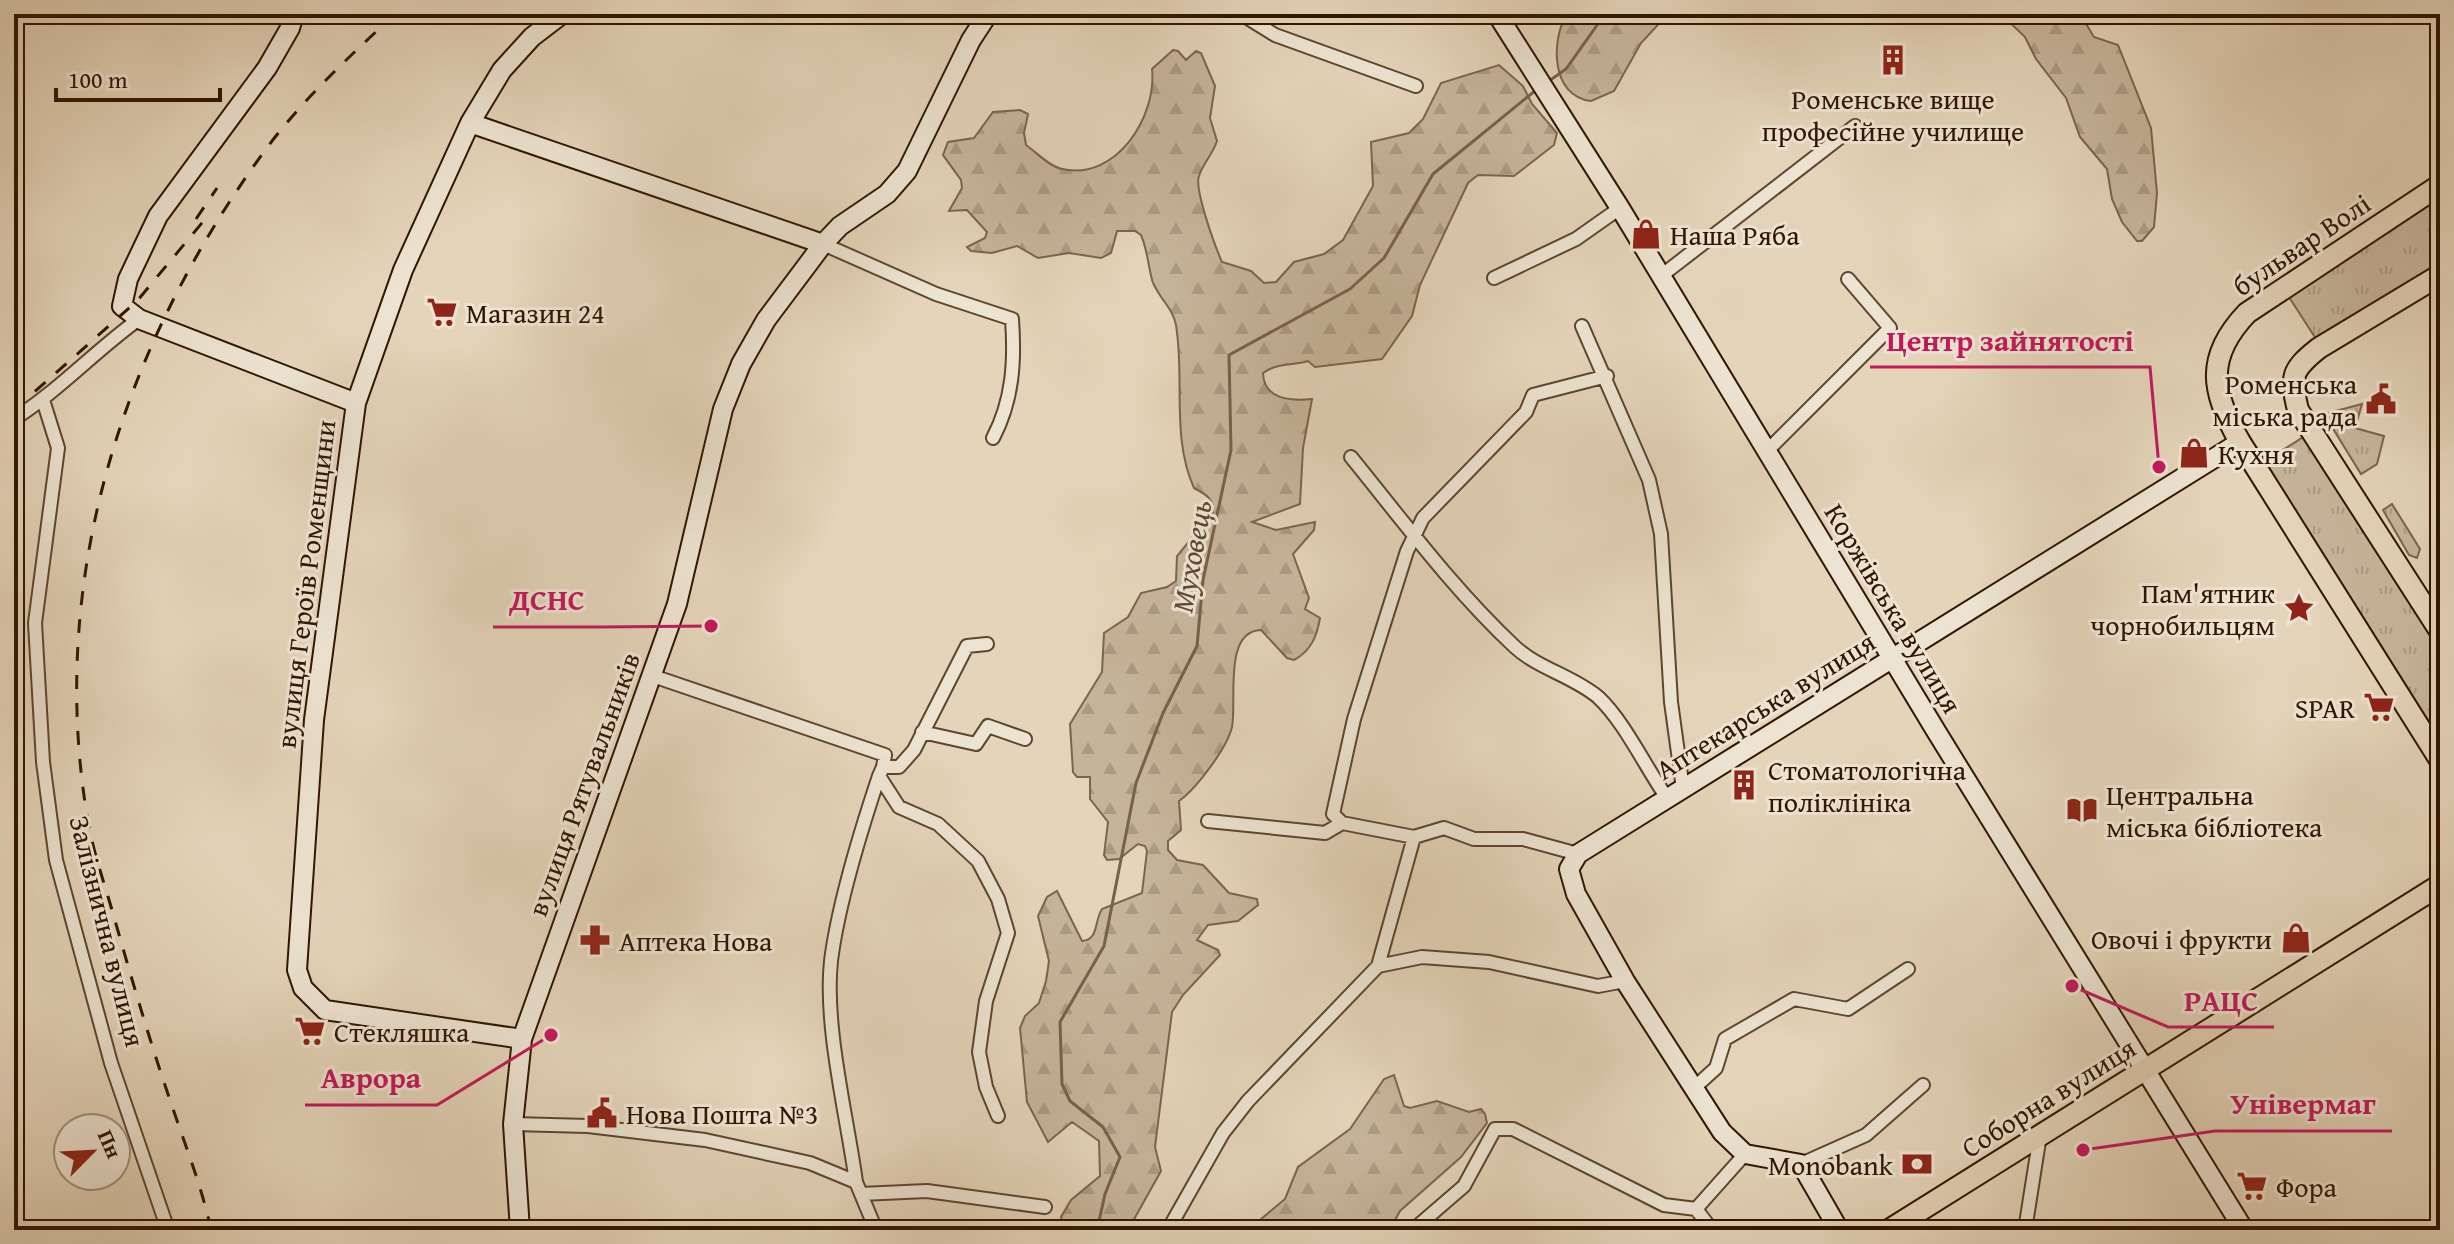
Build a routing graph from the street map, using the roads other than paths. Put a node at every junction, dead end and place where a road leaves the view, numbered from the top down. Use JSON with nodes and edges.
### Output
{"nodes":[{"id":1,"x":294,"y":14,"type":"edge"},
{"id":2,"x":562,"y":14,"type":"edge"},
{"id":3,"x":988,"y":14,"type":"edge"},
{"id":4,"x":1241,"y":14,"type":"edge"},
{"id":5,"x":1497,"y":14,"type":"edge"},
{"id":6,"x":1416,"y":86,"type":"dead end"},
{"id":7,"x":470,"y":123,"type":"junction"},
{"id":8,"x":1855,"y":126,"type":"dead end"},
{"id":9,"x":2440,"y":185,"type":"edge"},
{"id":10,"x":1620,"y":208,"type":"junction"},
{"id":11,"x":823,"y":244,"type":"junction"},
{"id":12,"x":2440,"y":275,"type":"edge"},
{"id":13,"x":1661,"y":276,"type":"junction"},
{"id":14,"x":1494,"y":278,"type":"dead end"},
{"id":15,"x":1848,"y":279,"type":"dead end"},
{"id":16,"x":139,"y":319,"type":"junction"},
{"id":17,"x":1582,"y":326,"type":"dead end"},
{"id":18,"x":1607,"y":376,"type":"junction"},
{"id":19,"x":43,"y":400,"type":"junction"},
{"id":20,"x":356,"y":403,"type":"junction"},
{"id":21,"x":14,"y":419,"type":"edge"},
{"id":22,"x":993,"y":438,"type":"dead end"},
{"id":23,"x":2240,"y":442,"type":"junction"},
{"id":24,"x":1766,"y":452,"type":"junction"},
{"id":25,"x":1351,"y":457,"type":"dead end"},
{"id":26,"x":1415,"y":535,"type":"junction"},
{"id":27,"x":2440,"y":631,"type":"edge"},
{"id":28,"x":987,"y":644,"type":"dead end"},
{"id":29,"x":1894,"y":659,"type":"junction"},
{"id":30,"x":653,"y":676,"type":"junction"},
{"id":31,"x":922,"y":732,"type":"junction"},
{"id":32,"x":1025,"y":739,"type":"dead end"},
{"id":33,"x":2440,"y":760,"type":"edge"},
{"id":34,"x":881,"y":772,"type":"junction"},
{"id":35,"x":1675,"y":793,"type":"junction"},
{"id":36,"x":1208,"y":821,"type":"dead end"},
{"id":37,"x":1342,"y":823,"type":"junction"},
{"id":38,"x":1414,"y":837,"type":"junction"},
{"id":39,"x":1574,"y":862,"type":"junction"},
{"id":40,"x":2440,"y":885,"type":"edge"},
{"id":41,"x":1378,"y":966,"type":"junction"},
{"id":42,"x":1908,"y":969,"type":"dead end"},
{"id":43,"x":1625,"y":981,"type":"junction"},
{"id":44,"x":522,"y":1039,"type":"junction"},
{"id":45,"x":2147,"y":1069,"type":"junction"},
{"id":46,"x":1923,"y":1085,"type":"dead end"},
{"id":47,"x":1694,"y":1088,"type":"junction"},
{"id":48,"x":998,"y":1116,"type":"dead end"},
{"id":49,"x":513,"y":1124,"type":"junction"},
{"id":50,"x":2040,"y":1135,"type":"junction"},
{"id":51,"x":1745,"y":1154,"type":"junction"},
{"id":52,"x":1801,"y":1164,"type":"junction"},
{"id":53,"x":858,"y":1188,"type":"junction"},
{"id":54,"x":1045,"y":1207,"type":"dead end"},
{"id":55,"x":1696,"y":1209,"type":"junction"},
{"id":56,"x":168,"y":1230,"type":"edge"},
{"id":57,"x":520,"y":1230,"type":"edge"},
{"id":58,"x":876,"y":1230,"type":"edge"},
{"id":59,"x":1168,"y":1230,"type":"edge"},
{"id":60,"x":1413,"y":1230,"type":"edge"},
{"id":61,"x":1712,"y":1230,"type":"edge"},
{"id":62,"x":1839,"y":1230,"type":"edge"},
{"id":63,"x":1889,"y":1230,"type":"edge"},
{"id":64,"x":2025,"y":1230,"type":"edge"},
{"id":65,"x":2244,"y":1230,"type":"edge"}],
"edges":[{"from":1,"to":16,"type":"street"},
{"from":2,"to":7,"type":"street","name":"вулиця Героїв Роменщини"},
{"from":3,"to":11,"type":"street","name":"вулиця Рятувальників"},
{"from":4,"to":6,"type":"street"},
{"from":5,"to":10,"type":"street","name":"Коржівська вулиця"},
{"from":7,"to":11,"type":"street"},
{"from":7,"to":20,"type":"street","name":"вулиця Героїв Роменщини"},
{"from":8,"to":13,"type":"street"},
{"from":9,"to":23,"type":"main road","name":"бульвар Волі"},
{"from":10,"to":13,"type":"street","name":"Коржівська вулиця"},
{"from":10,"to":14,"type":"street"},
{"from":11,"to":22,"type":"street"},
{"from":11,"to":30,"type":"street","name":"вулиця Рятувальників"},
{"from":12,"to":27,"type":"main road"},
{"from":13,"to":24,"type":"street","name":"Коржівська вулиця"},
{"from":15,"to":24,"type":"street"},
{"from":16,"to":19,"type":"street"},
{"from":16,"to":20,"type":"street"},
{"from":17,"to":18,"type":"street"},
{"from":18,"to":26,"type":"street"},
{"from":18,"to":35,"type":"street"},
{"from":19,"to":21,"type":"street"},
{"from":19,"to":56,"type":"street","name":"Залізнична вулиця"},
{"from":20,"to":44,"type":"street","name":"вулиця Героїв Роменщини"},
{"from":23,"to":29,"type":"street","name":"Аптекарська вулиця"},
{"from":23,"to":33,"type":"main road","name":"бульвар Волі"},
{"from":24,"to":29,"type":"street","name":"Коржівська вулиця"},
{"from":25,"to":26,"type":"street"},
{"from":26,"to":35,"type":"street"},
{"from":26,"to":37,"type":"street"},
{"from":28,"to":31,"type":"street"},
{"from":29,"to":35,"type":"street","name":"Аптекарська вулиця"},
{"from":29,"to":45,"type":"street","name":"Коржівська вулиця"},
{"from":30,"to":34,"type":"street"},
{"from":30,"to":44,"type":"street","name":"вулиця Рятувальників"},
{"from":31,"to":32,"type":"street"},
{"from":31,"to":34,"type":"street"},
{"from":34,"to":48,"type":"street"},
{"from":34,"to":53,"type":"street"},
{"from":35,"to":39,"type":"street","name":"Аптекарська вулиця"},
{"from":36,"to":37,"type":"street"},
{"from":37,"to":38,"type":"street"},
{"from":38,"to":39,"type":"street"},
{"from":38,"to":41,"type":"street"},
{"from":39,"to":43,"type":"street"},
{"from":40,"to":45,"type":"main road","name":"Соборна вулиця"},
{"from":41,"to":43,"type":"street"},
{"from":41,"to":59,"type":"street"},
{"from":42,"to":47,"type":"street"},
{"from":43,"to":47,"type":"street"},
{"from":44,"to":49,"type":"street","name":"вулиця Рятувальників"},
{"from":45,"to":50,"type":"main road","name":"Соборна вулиця"},
{"from":45,"to":65,"type":"street","name":"Коржівська вулиця"},
{"from":46,"to":52,"type":"street"},
{"from":47,"to":51,"type":"street"},
{"from":49,"to":53,"type":"street"},
{"from":49,"to":57,"type":"street","name":"вулиця Рятувальників"},
{"from":50,"to":63,"type":"main road","name":"Соборна вулиця"},
{"from":50,"to":64,"type":"street"},
{"from":51,"to":52,"type":"street"},
{"from":51,"to":55,"type":"street"},
{"from":52,"to":62,"type":"street"},
{"from":53,"to":54,"type":"street"},
{"from":53,"to":58,"type":"street"},
{"from":55,"to":60,"type":"street"},
{"from":55,"to":61,"type":"street"}]}
